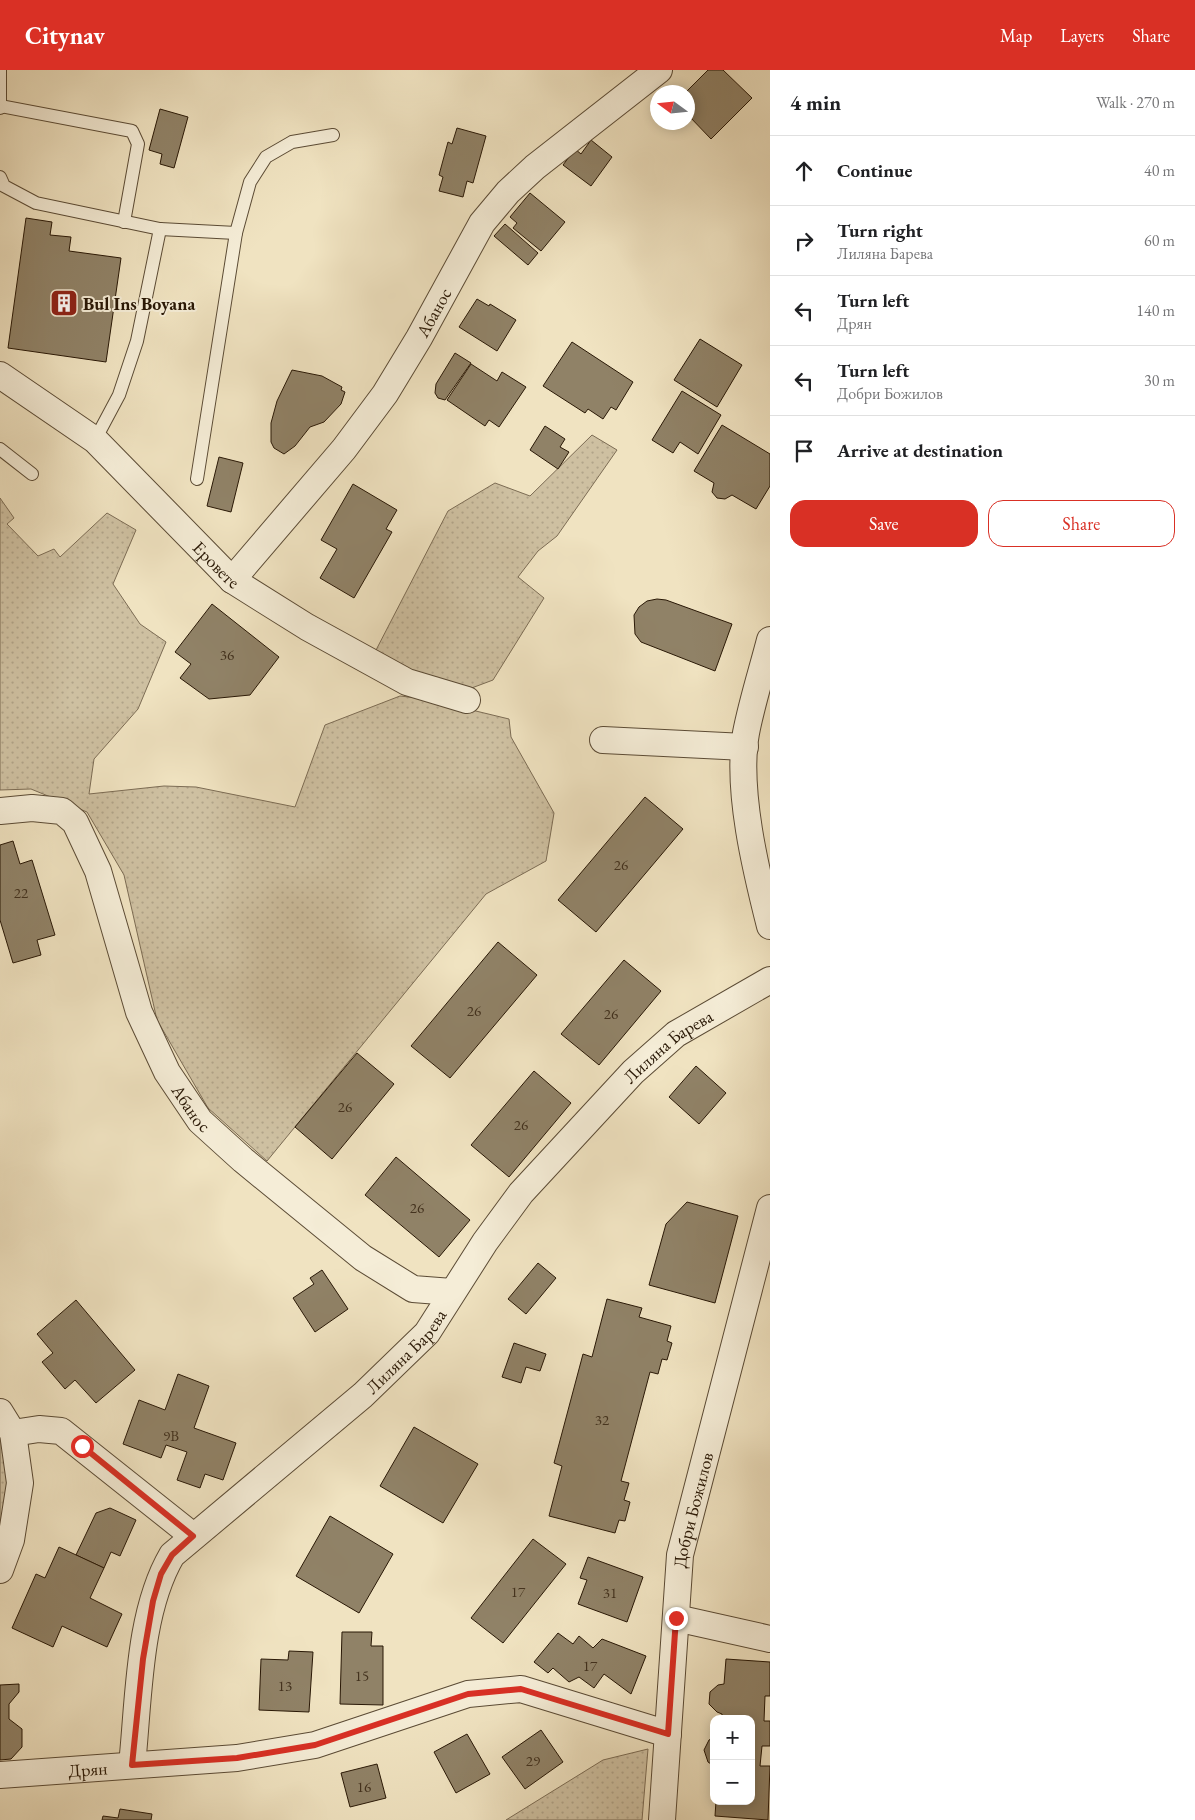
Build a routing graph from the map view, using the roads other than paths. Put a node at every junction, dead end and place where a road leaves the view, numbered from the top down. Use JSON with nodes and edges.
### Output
{"nodes":[{"id":1,"x":0,"y":70,"type":"edge"},
{"id":2,"x":659,"y":70,"type":"edge"},
{"id":3,"x":0,"y":107,"type":"edge"},
{"id":4,"x":332,"y":135,"type":"dead end"},
{"id":5,"x":0,"y":177,"type":"edge"},
{"id":6,"x":124,"y":222,"type":"junction"},
{"id":7,"x":160,"y":229,"type":"junction"},
{"id":8,"x":236,"y":233,"type":"junction"},
{"id":9,"x":4,"y":384,"type":"edge"},
{"id":10,"x":95,"y":440,"type":"junction"},
{"id":11,"x":0,"y":449,"type":"edge"},
{"id":12,"x":32,"y":474,"type":"dead end"},
{"id":13,"x":197,"y":479,"type":"dead end"},
{"id":14,"x":232,"y":580,"type":"junction"},
{"id":15,"x":770,"y":640,"type":"edge"},
{"id":16,"x":467,"y":700,"type":"dead end"},
{"id":17,"x":603,"y":740,"type":"dead end"},
{"id":18,"x":745,"y":747,"type":"junction"},
{"id":19,"x":0,"y":810,"type":"edge"},
{"id":20,"x":770,"y":926,"type":"edge"},
{"id":21,"x":770,"y":980,"type":"edge"},
{"id":22,"x":770,"y":1208,"type":"edge"},
{"id":23,"x":452,"y":1292,"type":"junction"},
{"id":24,"x":6,"y":1423,"type":"edge"},
{"id":25,"x":193,"y":1536,"type":"junction"},
{"id":26,"x":0,"y":1570,"type":"edge"},
{"id":27,"x":676,"y":1618,"type":"junction"},
{"id":28,"x":770,"y":1639,"type":"edge"},
{"id":29,"x":668,"y":1734,"type":"junction"},
{"id":30,"x":132,"y":1765,"type":"junction"},
{"id":31,"x":0,"y":1776,"type":"edge"},
{"id":32,"x":662,"y":1820,"type":"edge"}],
"edges":[{"from":1,"to":3,"type":"lane"},
{"from":2,"to":14,"type":"street","name":"Абанос"},
{"from":3,"to":6,"type":"lane"},
{"from":4,"to":8,"type":"lane"},
{"from":5,"to":6,"type":"lane"},
{"from":6,"to":7,"type":"lane"},
{"from":7,"to":8,"type":"lane"},
{"from":7,"to":10,"type":"lane"},
{"from":8,"to":13,"type":"lane"},
{"from":9,"to":10,"type":"street","name":"Еровете"},
{"from":10,"to":14,"type":"street","name":"Еровете"},
{"from":11,"to":12,"type":"lane"},
{"from":14,"to":16,"type":"street","name":"Еровете"},
{"from":15,"to":18,"type":"street"},
{"from":17,"to":18,"type":"street"},
{"from":18,"to":20,"type":"street"},
{"from":19,"to":23,"type":"street","name":"Абанос"},
{"from":21,"to":23,"type":"street","name":"Лиляна Барева"},
{"from":22,"to":27,"type":"street","name":"Добри Божилов"},
{"from":23,"to":25,"type":"street","name":"Лиляна Барева"},
{"from":24,"to":25,"type":"street"},
{"from":24,"to":26,"type":"street"},
{"from":25,"to":30,"type":"street","name":"Лиляна Барева"},
{"from":27,"to":28,"type":"street"},
{"from":27,"to":29,"type":"street","name":"Добри Божилов"},
{"from":29,"to":30,"type":"street","name":"Дрян"},
{"from":29,"to":32,"type":"street","name":"Добри Божилов"},
{"from":30,"to":31,"type":"street","name":"Дрян"}]}
